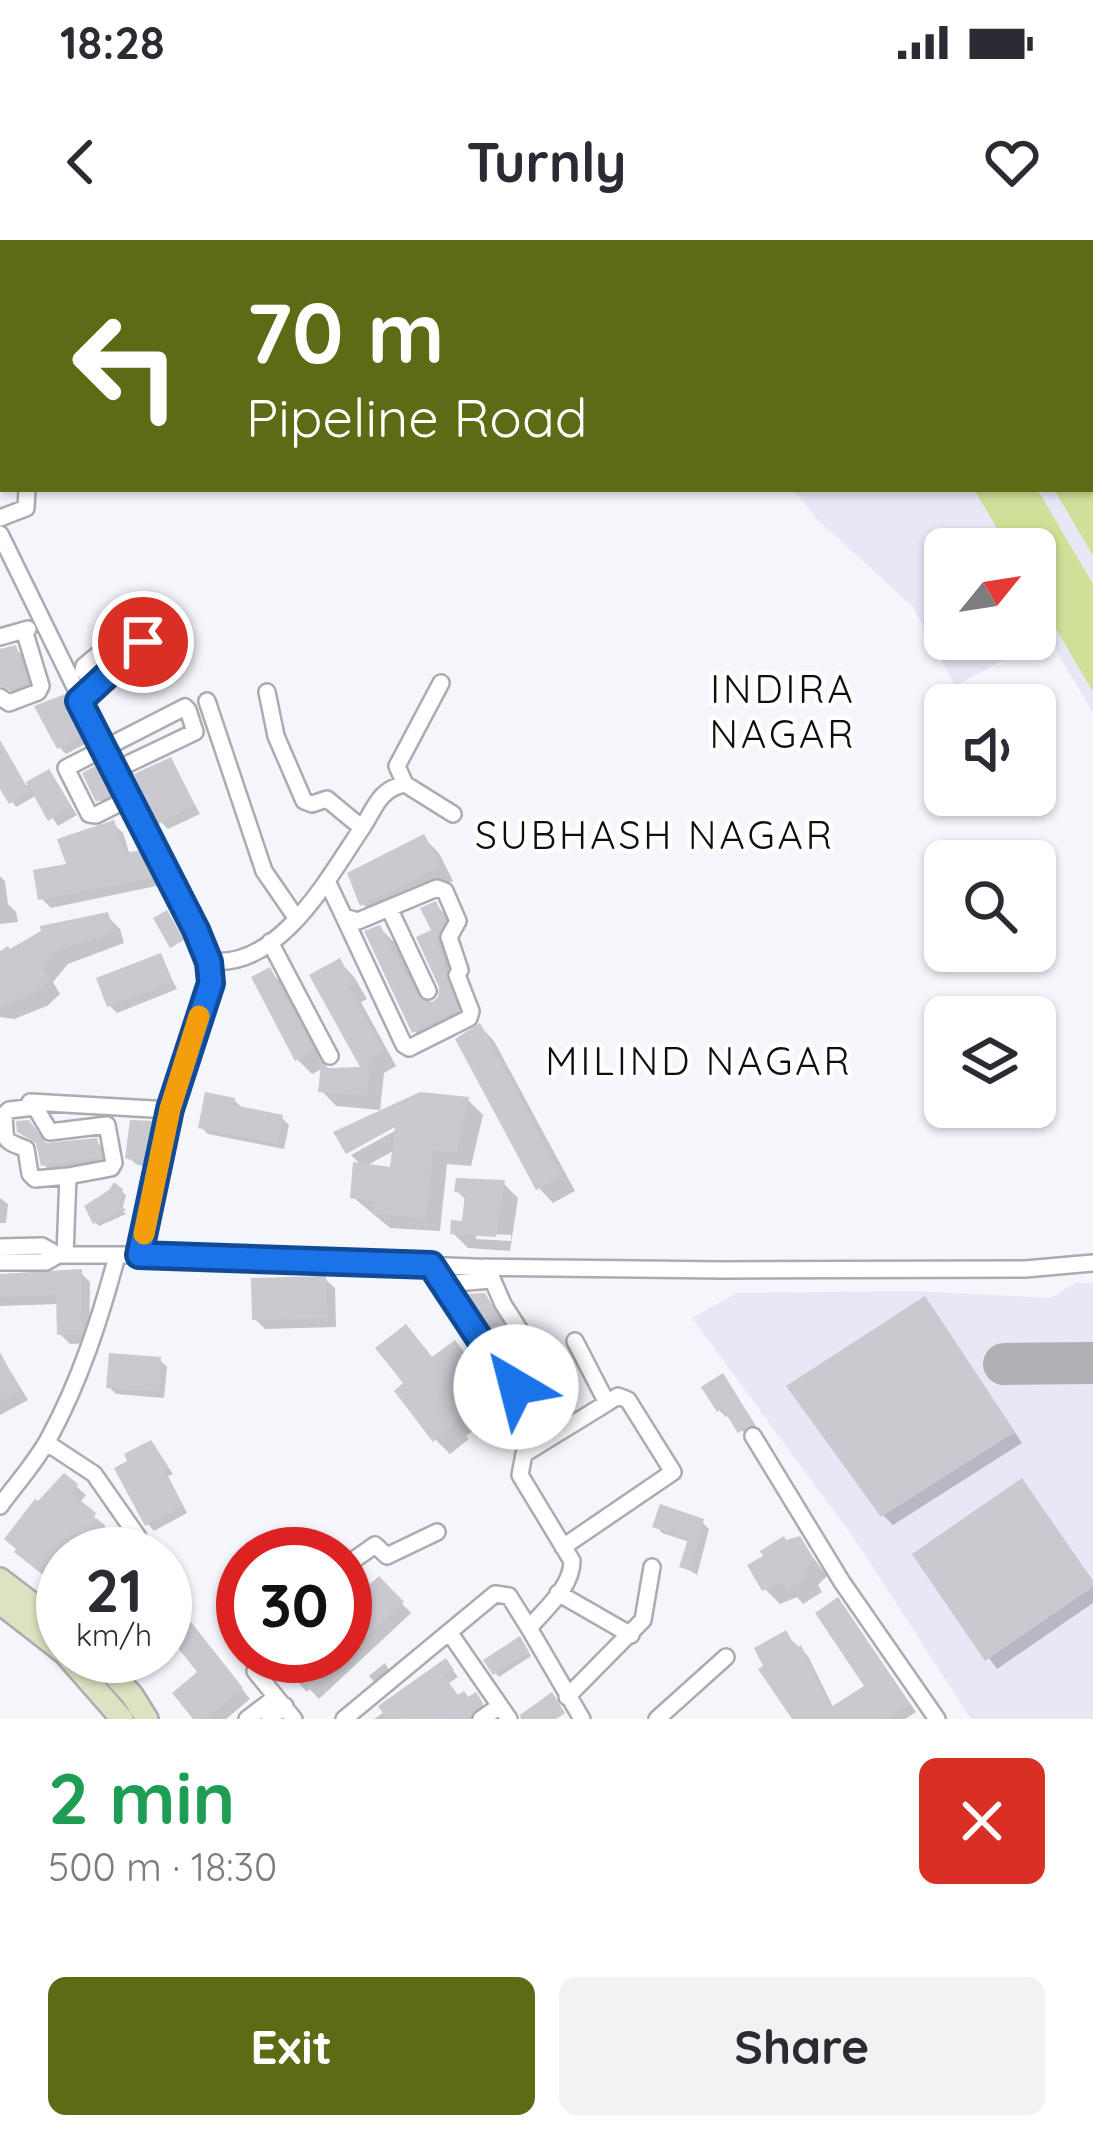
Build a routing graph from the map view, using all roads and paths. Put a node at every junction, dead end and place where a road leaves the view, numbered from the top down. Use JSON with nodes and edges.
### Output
{"nodes":[{"id":1,"x":27,"y":492,"type":"edge"},
{"id":2,"x":0,"y":518,"type":"edge"},
{"id":3,"x":0,"y":534,"type":"edge"},
{"id":4,"x":41,"y":621,"type":"junction"},
{"id":5,"x":24,"y":630,"type":"junction"},
{"id":6,"x":0,"y":633,"type":"edge"},
{"id":7,"x":441,"y":683,"type":"dead end"},
{"id":8,"x":97,"y":687,"type":"dead end"},
{"id":9,"x":267,"y":692,"type":"dead end"},
{"id":10,"x":0,"y":697,"type":"edge"},
{"id":11,"x":79,"y":701,"type":"junction"},
{"id":12,"x":207,"y":701,"type":"dead end"},
{"id":13,"x":107,"y":746,"type":"junction"},
{"id":14,"x":118,"y":768,"type":"junction"},
{"id":15,"x":405,"y":784,"type":"junction"},
{"id":16,"x":128,"y":800,"type":"junction"},
{"id":17,"x":453,"y":814,"type":"dead end"},
{"id":18,"x":362,"y":828,"type":"junction"},
{"id":19,"x":327,"y":881,"type":"junction"},
{"id":20,"x":389,"y":908,"type":"junction"},
{"id":21,"x":344,"y":917,"type":"junction"},
{"id":22,"x":297,"y":919,"type":"junction"},
{"id":23,"x":270,"y":942,"type":"junction"},
{"id":24,"x":209,"y":962,"type":"junction"},
{"id":25,"x":428,"y":991,"type":"dead end"},
{"id":26,"x":330,"y":1056,"type":"dead end"},
{"id":27,"x":6,"y":1101,"type":"dead end"},
{"id":28,"x":170,"y":1109,"type":"junction"},
{"id":29,"x":68,"y":1176,"type":"junction"},
{"id":30,"x":0,"y":1246,"type":"edge"},
{"id":31,"x":61,"y":1255,"type":"junction"},
{"id":32,"x":139,"y":1255,"type":"junction"},
{"id":33,"x":117,"y":1256,"type":"junction"},
{"id":34,"x":0,"y":1262,"type":"edge"},
{"id":35,"x":1093,"y":1263,"type":"edge"},
{"id":36,"x":431,"y":1265,"type":"junction"},
{"id":37,"x":483,"y":1273,"type":"junction"},
{"id":38,"x":443,"y":1284,"type":"junction"},
{"id":39,"x":575,"y":1340,"type":"dead end"},
{"id":40,"x":607,"y":1402,"type":"junction"},
{"id":41,"x":753,"y":1436,"type":"dead end"},
{"id":42,"x":46,"y":1443,"type":"junction"},
{"id":43,"x":0,"y":1506,"type":"edge"},
{"id":44,"x":131,"y":1527,"type":"edge"},
{"id":45,"x":437,"y":1532,"type":"dead end"},
{"id":46,"x":372,"y":1547,"type":"edge"},
{"id":47,"x":563,"y":1547,"type":"junction"},
{"id":48,"x":652,"y":1567,"type":"dead end"},
{"id":49,"x":0,"y":1579,"type":"edge"},
{"id":50,"x":558,"y":1592,"type":"junction"},
{"id":51,"x":0,"y":1603,"type":"edge"},
{"id":52,"x":36,"y":1606,"type":"edge"},
{"id":53,"x":529,"y":1628,"type":"junction"},
{"id":54,"x":36,"y":1631,"type":"edge"},
{"id":55,"x":449,"y":1632,"type":"junction"},
{"id":56,"x":631,"y":1635,"type":"junction"},
{"id":57,"x":726,"y":1657,"type":"dead end"},
{"id":58,"x":90,"y":1683,"type":"edge"},
{"id":59,"x":122,"y":1683,"type":"edge"},
{"id":60,"x":265,"y":1683,"type":"edge"},
{"id":61,"x":567,"y":1697,"type":"junction"},
{"id":62,"x":362,"y":1704,"type":"junction"},
{"id":63,"x":285,"y":1708,"type":"edge"},
{"id":64,"x":504,"y":1712,"type":"edge"},
{"id":65,"x":122,"y":1719,"type":"edge"},
{"id":66,"x":147,"y":1719,"type":"edge"},
{"id":67,"x":247,"y":1719,"type":"edge"},
{"id":68,"x":269,"y":1719,"type":"edge"},
{"id":69,"x":344,"y":1719,"type":"edge"},
{"id":70,"x":373,"y":1719,"type":"edge"},
{"id":71,"x":482,"y":1719,"type":"edge"},
{"id":72,"x":582,"y":1719,"type":"edge"},
{"id":73,"x":657,"y":1719,"type":"edge"},
{"id":74,"x":937,"y":1719,"type":"edge"}],
"edges":[{"from":1,"to":2,"type":"street"},
{"from":3,"to":4,"type":"street"},
{"from":4,"to":5,"type":"street"},
{"from":4,"to":6,"type":"street"},
{"from":4,"to":11,"type":"street"},
{"from":5,"to":6,"type":"street"},
{"from":5,"to":10,"type":"street"},
{"from":7,"to":15,"type":"street"},
{"from":8,"to":11,"type":"street"},
{"from":9,"to":18,"type":"street"},
{"from":11,"to":13,"type":"street"},
{"from":12,"to":22,"type":"street"},
{"from":13,"to":14,"type":"street"},
{"from":13,"to":14,"type":"street"},
{"from":13,"to":16,"type":"street"},
{"from":14,"to":16,"type":"street"},
{"from":15,"to":17,"type":"street"},
{"from":15,"to":18,"type":"street"},
{"from":16,"to":24,"type":"street"},
{"from":18,"to":19,"type":"street"},
{"from":19,"to":21,"type":"street"},
{"from":19,"to":22,"type":"street"},
{"from":20,"to":21,"type":"street"},
{"from":20,"to":21,"type":"street"},
{"from":20,"to":25,"type":"street"},
{"from":22,"to":23,"type":"street"},
{"from":23,"to":24,"type":"street"},
{"from":23,"to":26,"type":"street"},
{"from":24,"to":28,"type":"street"},
{"from":27,"to":28,"type":"street"},
{"from":28,"to":32,"type":"street"},
{"from":29,"to":29,"type":"street"},
{"from":29,"to":31,"type":"street"},
{"from":30,"to":31,"type":"street"},
{"from":31,"to":33,"type":"street"},
{"from":31,"to":34,"type":"street"},
{"from":32,"to":33,"type":"street"},
{"from":32,"to":36,"type":"street"},
{"from":33,"to":42,"type":"street"},
{"from":35,"to":37,"type":"street"},
{"from":36,"to":37,"type":"street"},
{"from":36,"to":38,"type":"street"},
{"from":37,"to":38,"type":"street"},
{"from":37,"to":38,"type":"street"},
{"from":39,"to":40,"type":"street"},
{"from":40,"to":47,"type":"street"},
{"from":40,"to":47,"type":"street"},
{"from":41,"to":74,"type":"street"},
{"from":42,"to":43,"type":"street"},
{"from":42,"to":44,"type":"street"},
{"from":45,"to":46,"type":"street"},
{"from":47,"to":50,"type":"street"},
{"from":48,"to":56,"type":"street"},
{"from":49,"to":52,"type":"main road"},
{"from":50,"to":53,"type":"street"},
{"from":50,"to":56,"type":"street"},
{"from":51,"to":54,"type":"main road"},
{"from":53,"to":55,"type":"street"},
{"from":53,"to":61,"type":"street"},
{"from":55,"to":62,"type":"street"},
{"from":55,"to":64,"type":"street"},
{"from":56,"to":61,"type":"street"},
{"from":57,"to":73,"type":"street"},
{"from":58,"to":65,"type":"main road"},
{"from":59,"to":66,"type":"main road"},
{"from":60,"to":63,"type":"street"},
{"from":61,"to":72,"type":"street"},
{"from":62,"to":69,"type":"street"},
{"from":62,"to":70,"type":"street"},
{"from":63,"to":67,"type":"street"},
{"from":63,"to":68,"type":"street"},
{"from":64,"to":71,"type":"street"}]}
